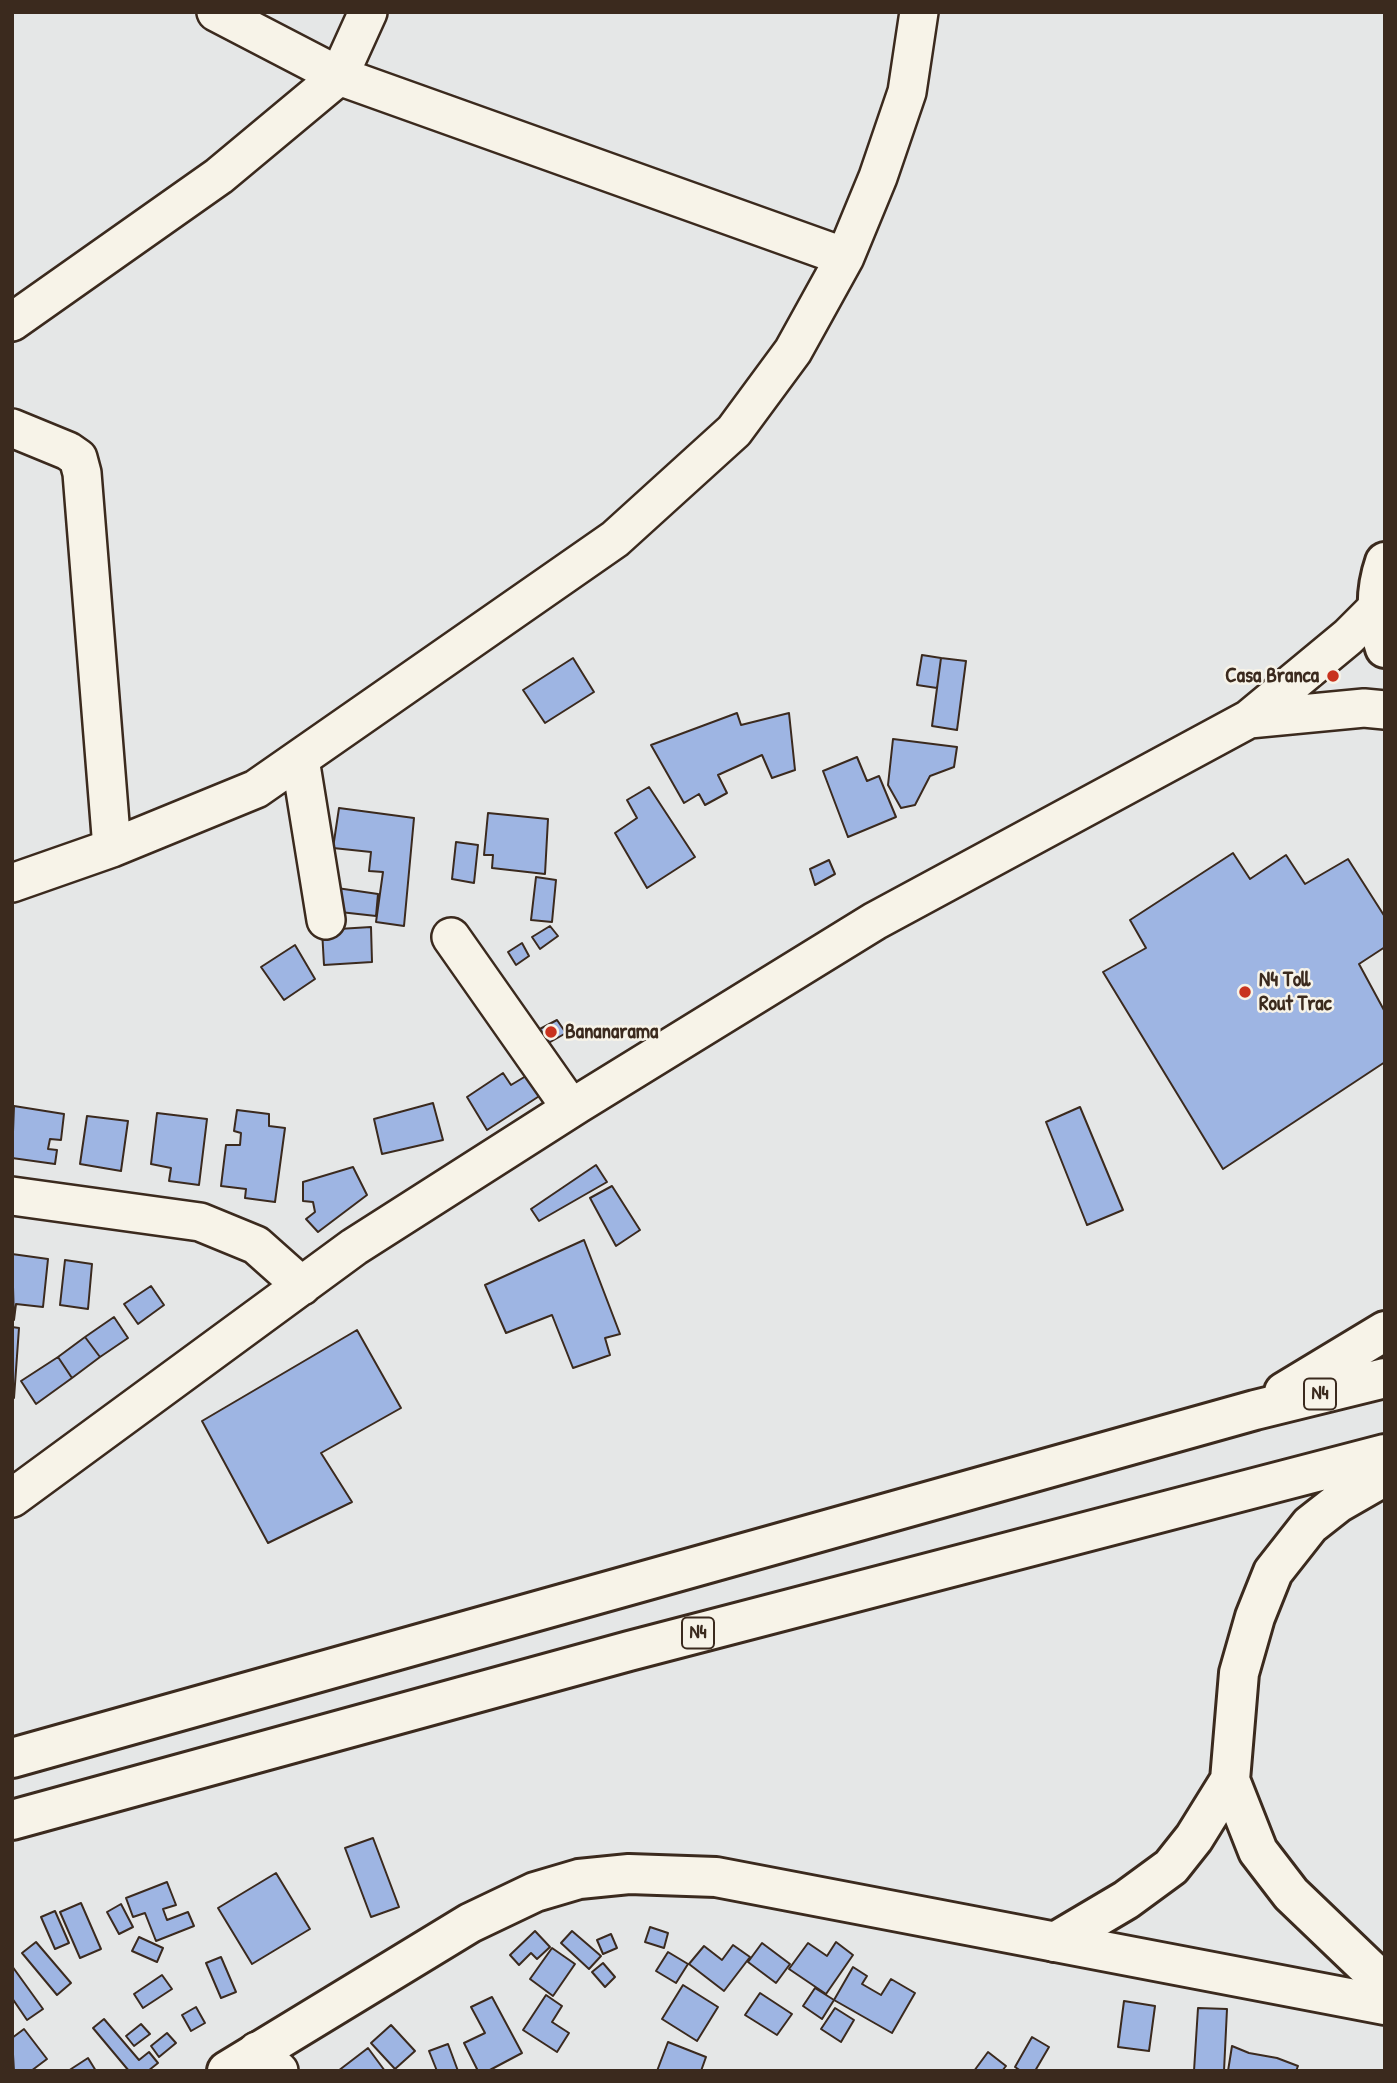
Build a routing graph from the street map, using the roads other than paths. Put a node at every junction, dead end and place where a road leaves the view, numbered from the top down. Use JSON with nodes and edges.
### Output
{"nodes":[{"id":1,"x":216,"y":12,"type":"edge"},
{"id":2,"x":368,"y":12,"type":"edge"},
{"id":3,"x":919,"y":12,"type":"edge"},
{"id":4,"x":339,"y":76,"type":"junction"},
{"id":5,"x":845,"y":257,"type":"junction"},
{"id":6,"x":12,"y":322,"type":"edge"},
{"id":7,"x":12,"y":428,"type":"edge"},
{"id":8,"x":1385,"y":562,"type":"edge"},
{"id":9,"x":1377,"y":609,"type":"junction"},
{"id":10,"x":1385,"y":648,"type":"edge"},
{"id":11,"x":1385,"y":709,"type":"edge"},
{"id":12,"x":1248,"y":719,"type":"junction"},
{"id":13,"x":300,"y":759,"type":"junction"},
{"id":14,"x":111,"y":848,"type":"junction"},
{"id":15,"x":12,"y":883,"type":"edge"},
{"id":16,"x":326,"y":920,"type":"dead end"},
{"id":17,"x":452,"y":937,"type":"dead end"},
{"id":18,"x":572,"y":1108,"type":"junction"},
{"id":19,"x":12,"y":1196,"type":"edge"},
{"id":20,"x":302,"y":1286,"type":"junction"},
{"id":21,"x":1385,"y":1331,"type":"edge"},
{"id":22,"x":1385,"y":1378,"type":"edge"},
{"id":23,"x":1255,"y":1410,"type":"junction"},
{"id":24,"x":1385,"y":1454,"type":"edge"},
{"id":25,"x":1385,"y":1476,"type":"edge"},
{"id":26,"x":14,"y":1495,"type":"edge"},
{"id":27,"x":12,"y":1759,"type":"edge"},
{"id":28,"x":1230,"y":1780,"type":"junction"},
{"id":29,"x":12,"y":1820,"type":"edge"},
{"id":30,"x":1055,"y":1942,"type":"junction"},
{"id":31,"x":1385,"y":1984,"type":"edge"},
{"id":32,"x":1385,"y":2005,"type":"edge"},
{"id":33,"x":254,"y":2064,"type":"edge"}],
"edges":[{"from":1,"to":4,"type":"street"},
{"from":2,"to":4,"type":"street"},
{"from":3,"to":5,"type":"street"},
{"from":4,"to":5,"type":"street"},
{"from":4,"to":6,"type":"street"},
{"from":5,"to":13,"type":"street"},
{"from":7,"to":14,"type":"street"},
{"from":8,"to":9,"type":"main road"},
{"from":9,"to":10,"type":"main road"},
{"from":9,"to":12,"type":"street"},
{"from":11,"to":12,"type":"street"},
{"from":12,"to":18,"type":"street"},
{"from":13,"to":14,"type":"street"},
{"from":13,"to":16,"type":"street"},
{"from":14,"to":15,"type":"street"},
{"from":17,"to":18,"type":"street"},
{"from":18,"to":20,"type":"street"},
{"from":19,"to":20,"type":"street"},
{"from":20,"to":26,"type":"street"},
{"from":21,"to":23,"type":"main road"},
{"from":22,"to":23,"type":"main road","number":"N4"},
{"from":23,"to":27,"type":"main road","number":"N4"},
{"from":24,"to":29,"type":"main road","number":"N4"},
{"from":25,"to":28,"type":"main road"},
{"from":28,"to":30,"type":"main road"},
{"from":28,"to":31,"type":"main road"},
{"from":30,"to":32,"type":"main road"},
{"from":30,"to":33,"type":"main road"}]}
